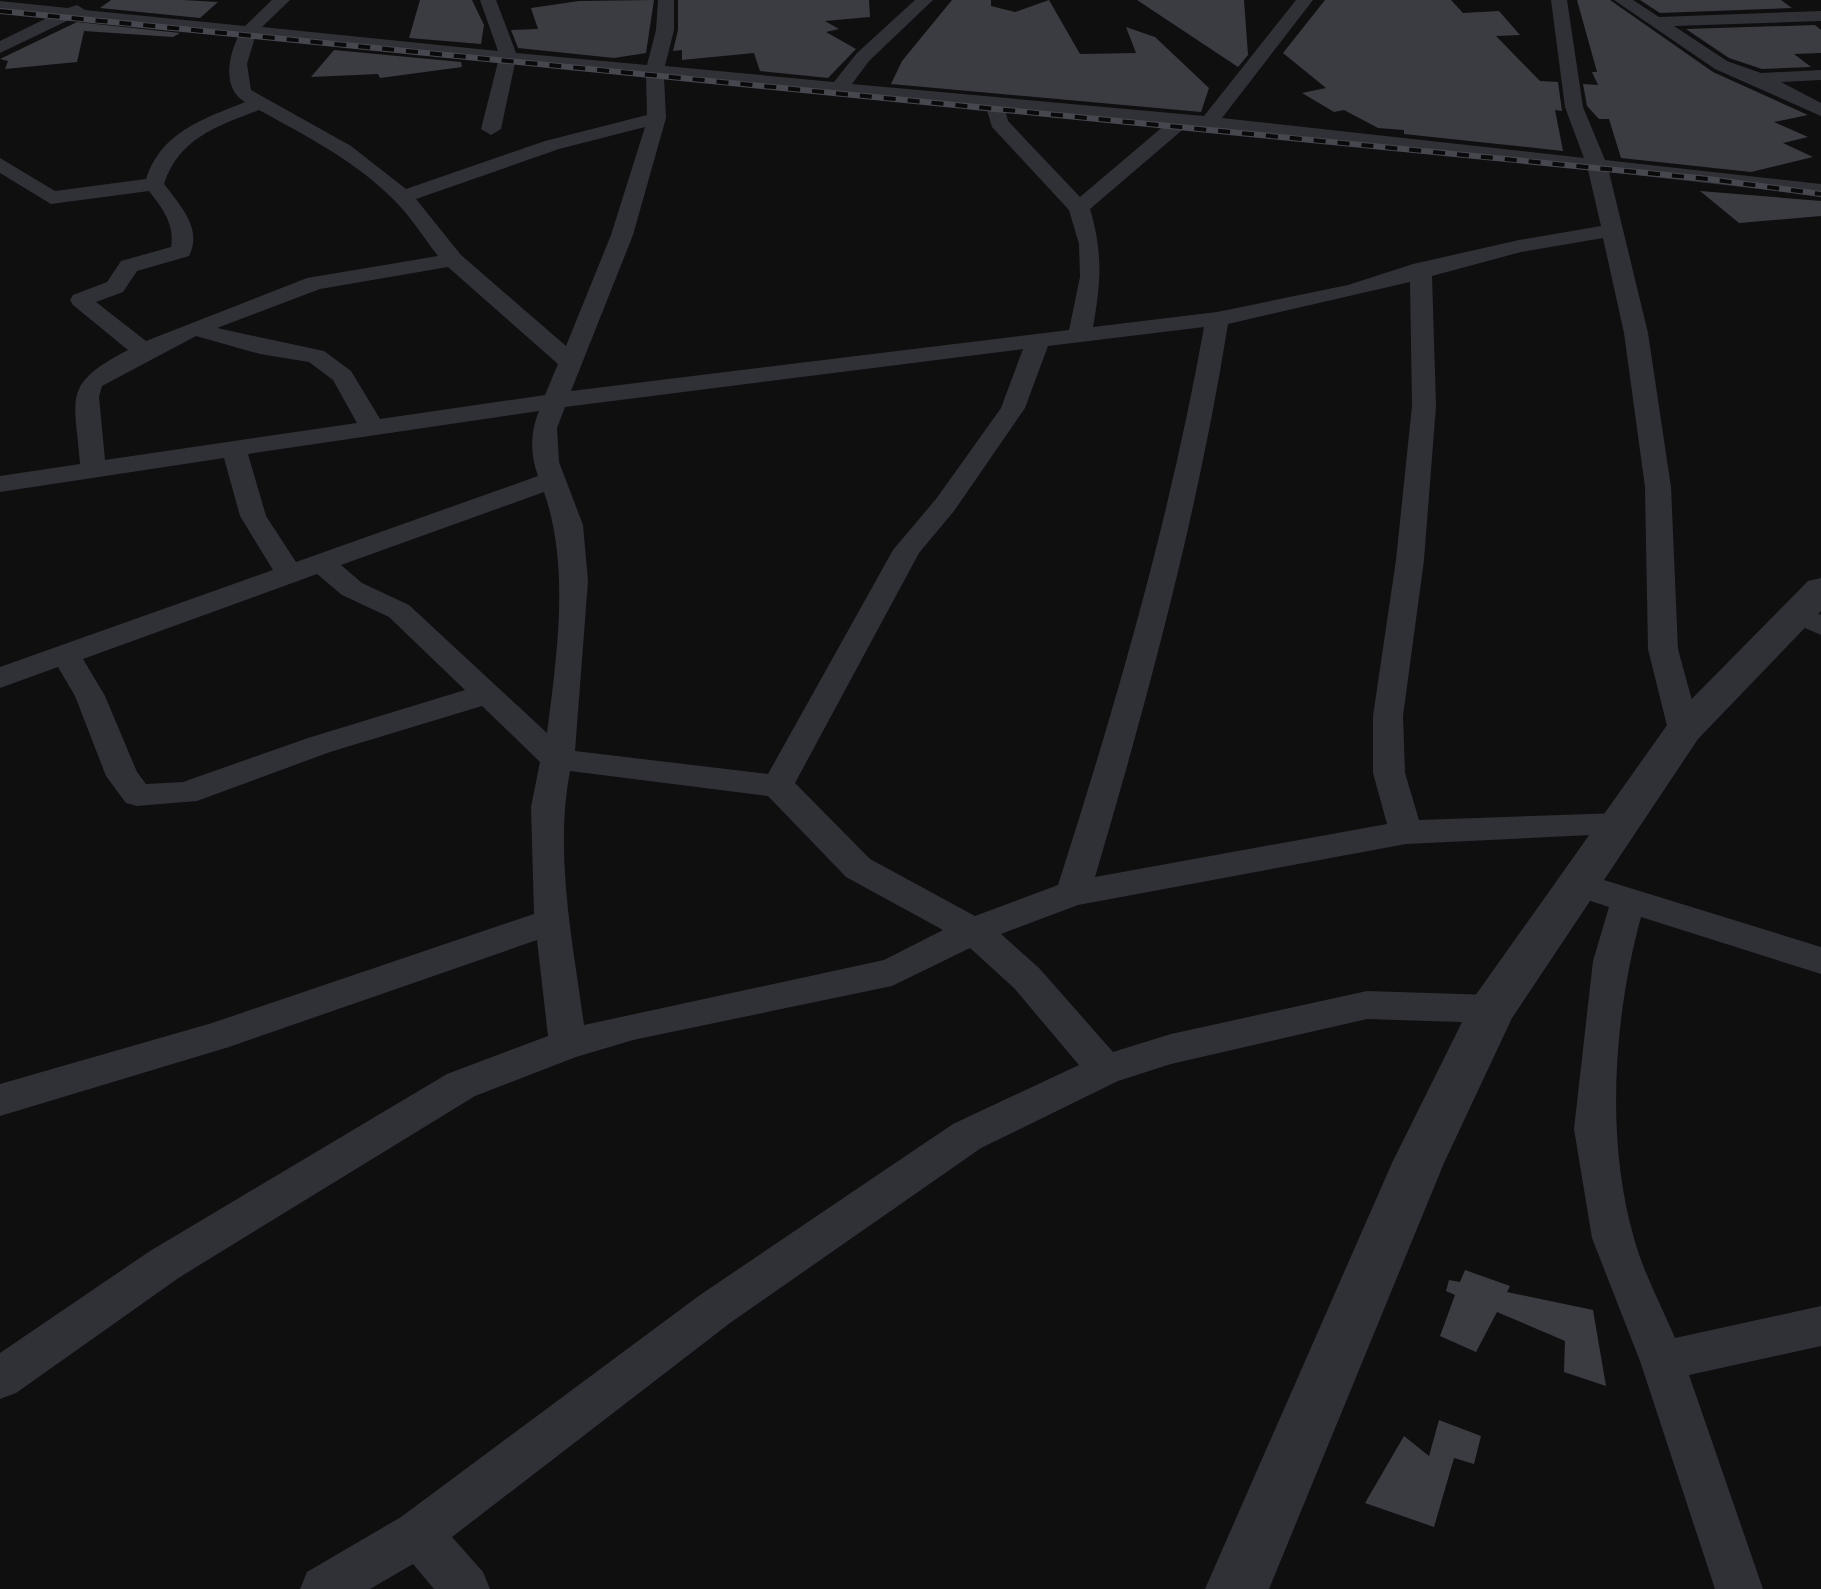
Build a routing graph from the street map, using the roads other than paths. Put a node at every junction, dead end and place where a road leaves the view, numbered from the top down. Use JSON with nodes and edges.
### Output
{"nodes":[{"id":1,"x":94,"y":0,"type":"edge"},
{"id":2,"x":282,"y":0,"type":"edge"},
{"id":3,"x":488,"y":0,"type":"edge"},
{"id":4,"x":666,"y":0,"type":"edge"},
{"id":5,"x":925,"y":0,"type":"edge"},
{"id":6,"x":1305,"y":0,"type":"edge"},
{"id":7,"x":1559,"y":0,"type":"edge"},
{"id":8,"x":1622,"y":0,"type":"edge"},
{"id":9,"x":1788,"y":0,"type":"edge"},
{"id":10,"x":0,"y":6,"type":"edge"},
{"id":11,"x":73,"y":12,"type":"junction"},
{"id":12,"x":1818,"y":19,"type":"edge"},
{"id":13,"x":1658,"y":22,"type":"junction"},
{"id":14,"x":251,"y":31,"type":"junction"},
{"id":15,"x":0,"y":48,"type":"edge"},
{"id":16,"x":508,"y":56,"type":"junction"},
{"id":17,"x":655,"y":70,"type":"junction"},
{"id":18,"x":1821,"y":75,"type":"edge"},
{"id":19,"x":1758,"y":78,"type":"junction"},
{"id":20,"x":838,"y":89,"type":"junction"},
{"id":21,"x":262,"y":102,"type":"junction"},
{"id":22,"x":994,"y":103,"type":"junction"},
{"id":23,"x":1821,"y":110,"type":"edge"},
{"id":24,"x":657,"y":118,"type":"junction"},
{"id":25,"x":1183,"y":120,"type":"junction"},
{"id":26,"x":1209,"y":122,"type":"junction"},
{"id":27,"x":491,"y":129,"type":"dead end"},
{"id":28,"x":0,"y":164,"type":"edge"},
{"id":29,"x":1596,"y":164,"type":"junction"},
{"id":30,"x":154,"y":184,"type":"junction"},
{"id":31,"x":1821,"y":190,"type":"edge"},
{"id":32,"x":403,"y":197,"type":"junction"},
{"id":33,"x":1079,"y":208,"type":"junction"},
{"id":34,"x":1612,"y":230,"type":"junction"},
{"id":35,"x":453,"y":260,"type":"junction"},
{"id":36,"x":1421,"y":270,"type":"junction"},
{"id":37,"x":1218,"y":319,"type":"junction"},
{"id":38,"x":194,"y":328,"type":"junction"},
{"id":39,"x":1080,"y":334,"type":"junction"},
{"id":40,"x":1039,"y":338,"type":"junction"},
{"id":41,"x":146,"y":351,"type":"junction"},
{"id":42,"x":569,"y":362,"type":"junction"},
{"id":43,"x":554,"y":400,"type":"junction"},
{"id":44,"x":373,"y":428,"type":"junction"},
{"id":45,"x":234,"y":449,"type":"junction"},
{"id":46,"x":92,"y":469,"type":"junction"},
{"id":47,"x":555,"y":479,"type":"junction"},
{"id":48,"x":0,"y":484,"type":"edge"},
{"id":49,"x":321,"y":563,"type":"junction"},
{"id":50,"x":289,"y":574,"type":"junction"},
{"id":51,"x":1813,"y":610,"type":"edge"},
{"id":52,"x":66,"y":655,"type":"junction"},
{"id":53,"x":0,"y":678,"type":"edge"},
{"id":54,"x":484,"y":696,"type":"junction"},
{"id":55,"x":1684,"y":730,"type":"junction"},
{"id":56,"x":556,"y":760,"type":"junction"},
{"id":57,"x":777,"y":786,"type":"junction"},
{"id":58,"x":1618,"y":825,"type":"junction"},
{"id":59,"x":1406,"y":832,"type":"junction"},
{"id":60,"x":1578,"y":884,"type":"junction"},
{"id":61,"x":1073,"y":892,"type":"junction"},
{"id":62,"x":1628,"y":901,"type":"junction"},
{"id":63,"x":552,"y":922,"type":"junction"},
{"id":64,"x":972,"y":931,"type":"junction"},
{"id":65,"x":1821,"y":961,"type":"edge"},
{"id":66,"x":1492,"y":1009,"type":"junction"},
{"id":67,"x":568,"y":1044,"type":"junction"},
{"id":68,"x":1105,"y":1070,"type":"junction"},
{"id":69,"x":0,"y":1100,"type":"edge"},
{"id":70,"x":1821,"y":1326,"type":"edge"},
{"id":71,"x":1662,"y":1361,"type":"junction"},
{"id":72,"x":0,"y":1378,"type":"edge"},
{"id":73,"x":418,"y":1534,"type":"junction"},
{"id":74,"x":324,"y":1589,"type":"edge"},
{"id":75,"x":466,"y":1589,"type":"edge"},
{"id":76,"x":1237,"y":1589,"type":"edge"},
{"id":77,"x":1740,"y":1589,"type":"edge"}],
"edges":[{"from":1,"to":11,"type":"street"},
{"from":2,"to":14,"type":"street"},
{"from":3,"to":16,"type":"street"},
{"from":4,"to":17,"type":"street"},
{"from":5,"to":20,"type":"street"},
{"from":6,"to":26,"type":"street"},
{"from":7,"to":29,"type":"street"},
{"from":8,"to":13,"type":"street"},
{"from":9,"to":12,"type":"street"},
{"from":10,"to":11,"type":"street"},
{"from":11,"to":14,"type":"street"},
{"from":11,"to":15,"type":"street"},
{"from":12,"to":13,"type":"street"},
{"from":13,"to":19,"type":"street"},
{"from":14,"to":16,"type":"street"},
{"from":14,"to":21,"type":"street"},
{"from":16,"to":17,"type":"street"},
{"from":16,"to":27,"type":"street"},
{"from":17,"to":20,"type":"street"},
{"from":17,"to":24,"type":"street"},
{"from":18,"to":19,"type":"street"},
{"from":19,"to":23,"type":"street"},
{"from":20,"to":22,"type":"street"},
{"from":21,"to":30,"type":"street"},
{"from":21,"to":32,"type":"street"},
{"from":22,"to":25,"type":"street"},
{"from":22,"to":33,"type":"street"},
{"from":24,"to":32,"type":"street"},
{"from":24,"to":42,"type":"street"},
{"from":25,"to":26,"type":"street"},
{"from":25,"to":33,"type":"street"},
{"from":26,"to":29,"type":"street"},
{"from":28,"to":30,"type":"street"},
{"from":29,"to":31,"type":"street"},
{"from":29,"to":34,"type":"street"},
{"from":30,"to":41,"type":"street"},
{"from":32,"to":35,"type":"street"},
{"from":33,"to":39,"type":"street"},
{"from":34,"to":36,"type":"street"},
{"from":34,"to":55,"type":"street"},
{"from":35,"to":38,"type":"street"},
{"from":35,"to":42,"type":"street"},
{"from":36,"to":37,"type":"street"},
{"from":36,"to":59,"type":"street"},
{"from":37,"to":39,"type":"street"},
{"from":37,"to":61,"type":"street"},
{"from":38,"to":41,"type":"street"},
{"from":38,"to":44,"type":"street"},
{"from":39,"to":40,"type":"street"},
{"from":40,"to":43,"type":"street"},
{"from":40,"to":57,"type":"street"},
{"from":41,"to":46,"type":"street"},
{"from":42,"to":43,"type":"street"},
{"from":43,"to":44,"type":"street"},
{"from":43,"to":47,"type":"street"},
{"from":44,"to":45,"type":"street"},
{"from":45,"to":46,"type":"street"},
{"from":45,"to":50,"type":"street"},
{"from":46,"to":48,"type":"street"},
{"from":47,"to":49,"type":"street"},
{"from":47,"to":56,"type":"street"},
{"from":49,"to":50,"type":"street"},
{"from":49,"to":54,"type":"street"},
{"from":50,"to":52,"type":"street"},
{"from":51,"to":55,"type":"street"},
{"from":52,"to":53,"type":"street"},
{"from":52,"to":54,"type":"street"},
{"from":54,"to":56,"type":"street"},
{"from":55,"to":58,"type":"street"},
{"from":56,"to":57,"type":"street"},
{"from":56,"to":63,"type":"street"},
{"from":57,"to":64,"type":"street"},
{"from":58,"to":59,"type":"street"},
{"from":58,"to":60,"type":"street"},
{"from":59,"to":61,"type":"street"},
{"from":60,"to":62,"type":"street"},
{"from":60,"to":66,"type":"street"},
{"from":61,"to":64,"type":"street"},
{"from":62,"to":65,"type":"street"},
{"from":62,"to":71,"type":"street"},
{"from":63,"to":67,"type":"street"},
{"from":63,"to":69,"type":"street"},
{"from":64,"to":67,"type":"street"},
{"from":64,"to":68,"type":"street"},
{"from":66,"to":68,"type":"street"},
{"from":66,"to":76,"type":"street"},
{"from":67,"to":72,"type":"street"},
{"from":68,"to":73,"type":"street"},
{"from":70,"to":71,"type":"street"},
{"from":71,"to":77,"type":"street"},
{"from":73,"to":74,"type":"street"},
{"from":73,"to":75,"type":"street"}]}
